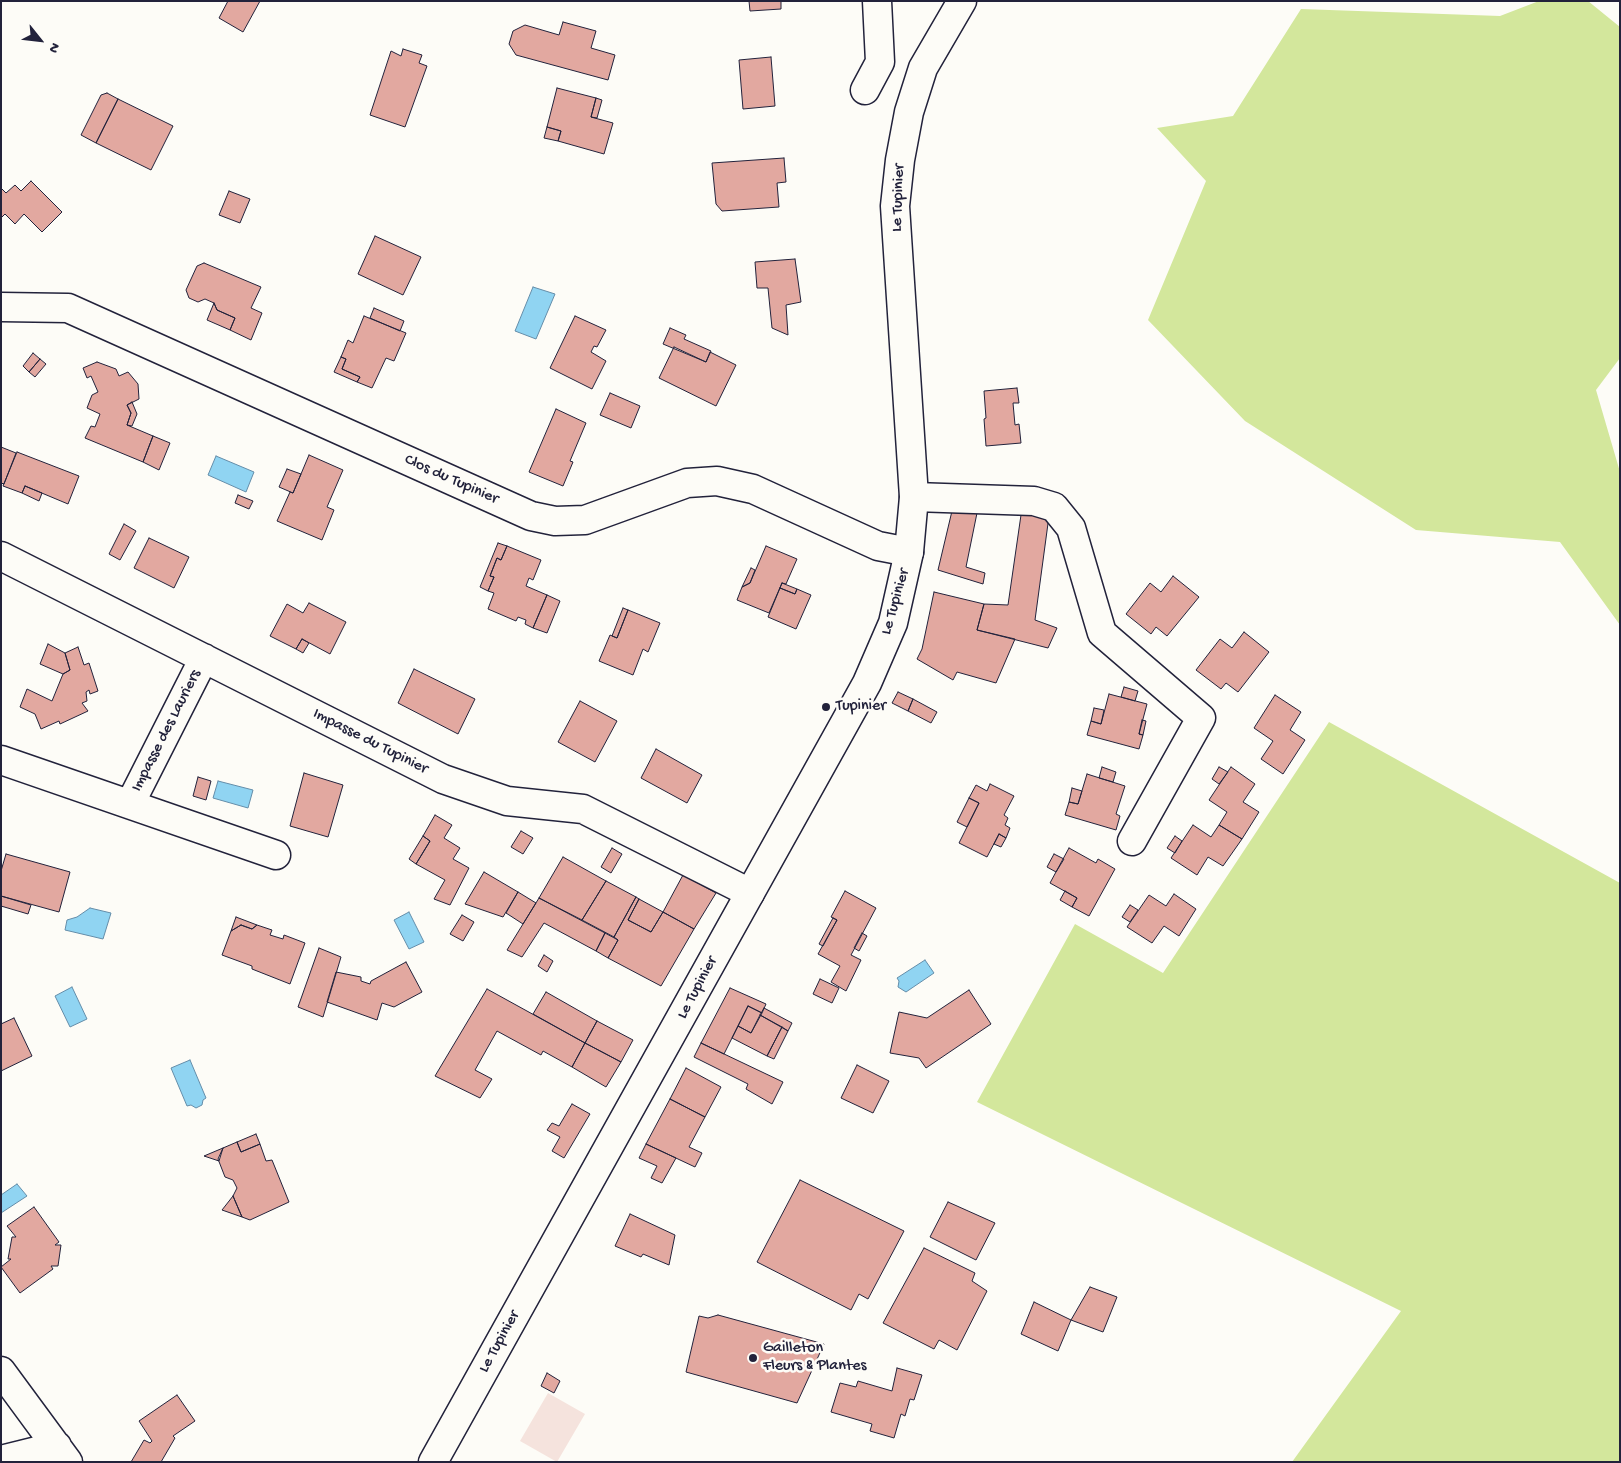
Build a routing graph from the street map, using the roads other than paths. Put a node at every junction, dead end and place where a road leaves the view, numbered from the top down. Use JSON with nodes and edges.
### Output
{"nodes":[{"id":1,"x":877,"y":1,"type":"edge"},
{"id":2,"x":962,"y":1,"type":"edge"},
{"id":3,"x":865,"y":90,"type":"dead end"},
{"id":4,"x":1,"y":307,"type":"edge"},
{"id":5,"x":914,"y":497,"type":"junction"},
{"id":6,"x":909,"y":552,"type":"junction"},
{"id":7,"x":1,"y":556,"type":"edge"},
{"id":8,"x":204,"y":658,"type":"junction"},
{"id":9,"x":1,"y":760,"type":"edge"},
{"id":10,"x":130,"y":804,"type":"junction"},
{"id":11,"x":1132,"y":840,"type":"dead end"},
{"id":12,"x":276,"y":855,"type":"dead end"},
{"id":13,"x":750,"y":893,"type":"junction"},
{"id":14,"x":1,"y":1371,"type":"edge"},
{"id":15,"x":62,"y":1454,"type":"edge"},
{"id":16,"x":1,"y":1460,"type":"edge"},
{"id":17,"x":433,"y":1462,"type":"edge"}],
"edges":[{"from":1,"to":3,"type":"street"},
{"from":2,"to":5,"type":"street","name":"Le Tupinier"},
{"from":4,"to":6,"type":"street","name":"Clos du Tupinier"},
{"from":5,"to":6,"type":"street","name":"Le Tupinier"},
{"from":5,"to":11,"type":"street"},
{"from":6,"to":13,"type":"street","name":"Le Tupinier"},
{"from":7,"to":8,"type":"street","name":"Impasse du Tupinier"},
{"from":8,"to":10,"type":"street","name":"Impasse des Lauriers"},
{"from":8,"to":13,"type":"street","name":"Impasse du Tupinier"},
{"from":9,"to":10,"type":"street","name":"Impasse des Lauriers"},
{"from":10,"to":12,"type":"street","name":"Impasse des Lauriers"},
{"from":13,"to":17,"type":"street","name":"Le Tupinier"},
{"from":14,"to":15,"type":"street"},
{"from":15,"to":16,"type":"street"}]}
